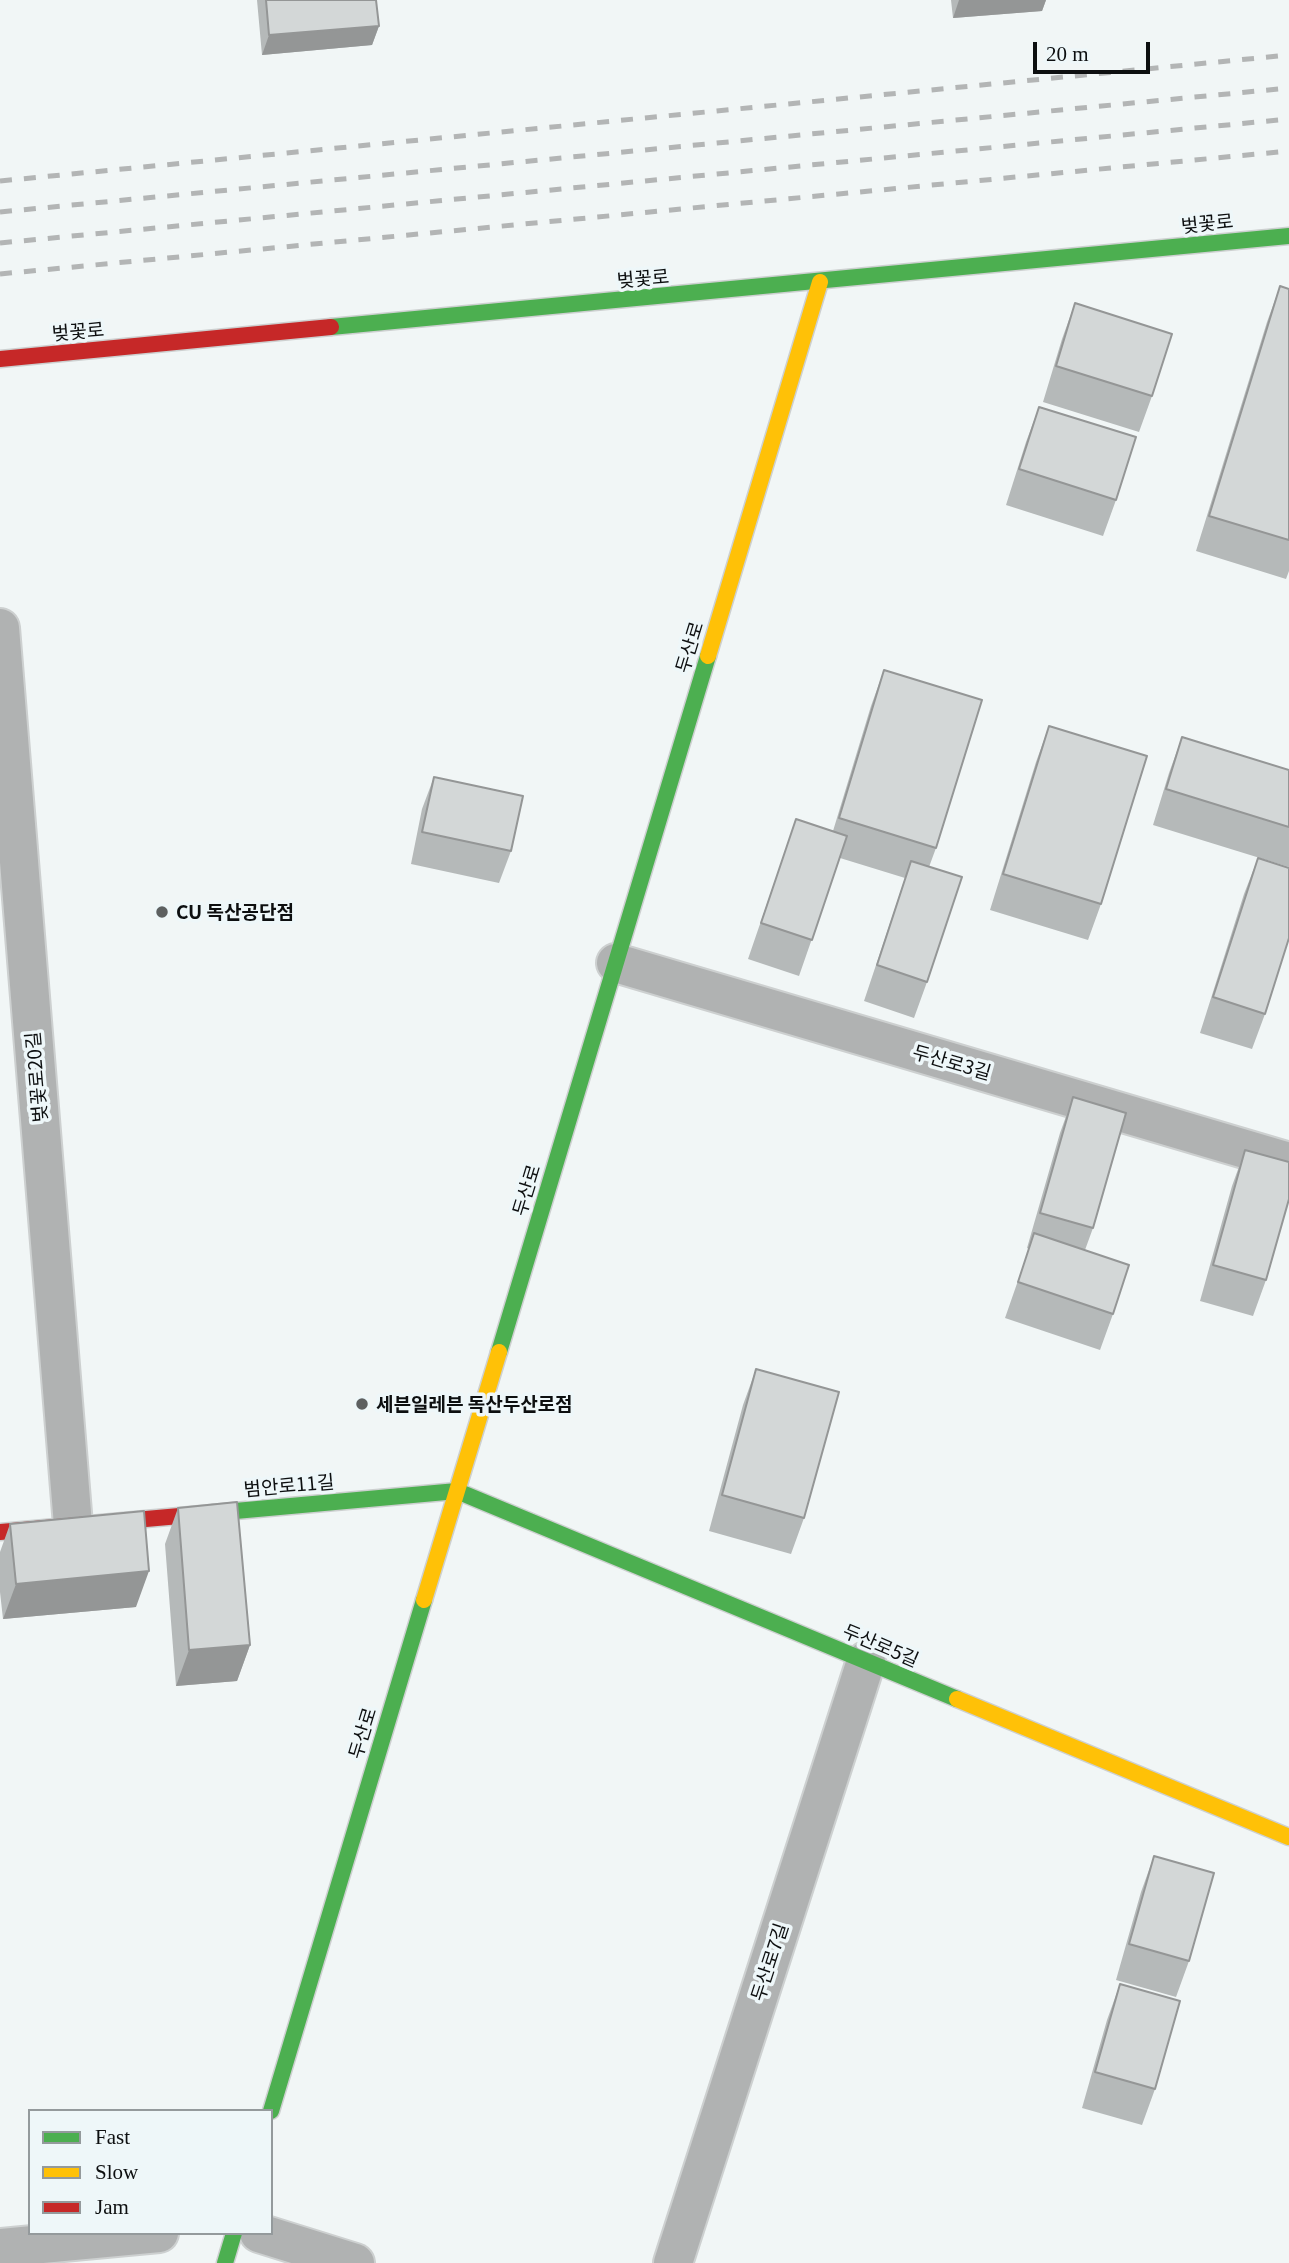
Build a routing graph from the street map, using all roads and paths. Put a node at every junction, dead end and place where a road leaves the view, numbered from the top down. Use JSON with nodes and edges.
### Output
{"nodes":[{"id":1,"x":1289,"y":236,"type":"edge"},
{"id":2,"x":820,"y":282,"type":"junction"},
{"id":3,"x":0,"y":359,"type":"edge"},
{"id":4,"x":0,"y":628,"type":"edge"},
{"id":5,"x":11,"y":919,"type":"edge"},
{"id":6,"x":616,"y":963,"type":"junction"},
{"id":7,"x":1289,"y":1161,"type":"edge"},
{"id":8,"x":457,"y":1491,"type":"junction"},
{"id":9,"x":73,"y":1525,"type":"junction"},
{"id":10,"x":0,"y":1532,"type":"edge"},
{"id":11,"x":866,"y":1661,"type":"junction"},
{"id":12,"x":1289,"y":1837,"type":"edge"},
{"id":13,"x":272,"y":2109,"type":"edge"},
{"id":14,"x":138,"y":2235,"type":"edge"},
{"id":15,"x":233,"y":2235,"type":"edge"},
{"id":16,"x":265,"y":2235,"type":"edge"},
{"id":17,"x":0,"y":2248,"type":"edge"},
{"id":18,"x":225,"y":2263,"type":"edge"},
{"id":19,"x":355,"y":2263,"type":"edge"},
{"id":20,"x":673,"y":2263,"type":"edge"}],
"edges":[{"from":1,"to":2,"type":"street","name":"벚꽃로"},
{"from":2,"to":3,"type":"street","name":"벚꽃로"},
{"from":2,"to":6,"type":"street","name":"두산로"},
{"from":4,"to":5,"type":"street","name":"벚꽃로20길"},
{"from":5,"to":9,"type":"street","name":"벚꽃로20길"},
{"from":6,"to":7,"type":"street","name":"두산로3길"},
{"from":6,"to":8,"type":"street","name":"두산로"},
{"from":8,"to":9,"type":"street","name":"범안로11길"},
{"from":8,"to":11,"type":"street","name":"두산로5길"},
{"from":8,"to":13,"type":"street","name":"두산로"},
{"from":9,"to":10,"type":"street","name":"범안로11길"},
{"from":11,"to":12,"type":"street","name":"두산로5길"},
{"from":11,"to":20,"type":"street","name":"두산로7길"},
{"from":14,"to":17,"type":"street"},
{"from":15,"to":18,"type":"street"},
{"from":16,"to":19,"type":"street"}]}
